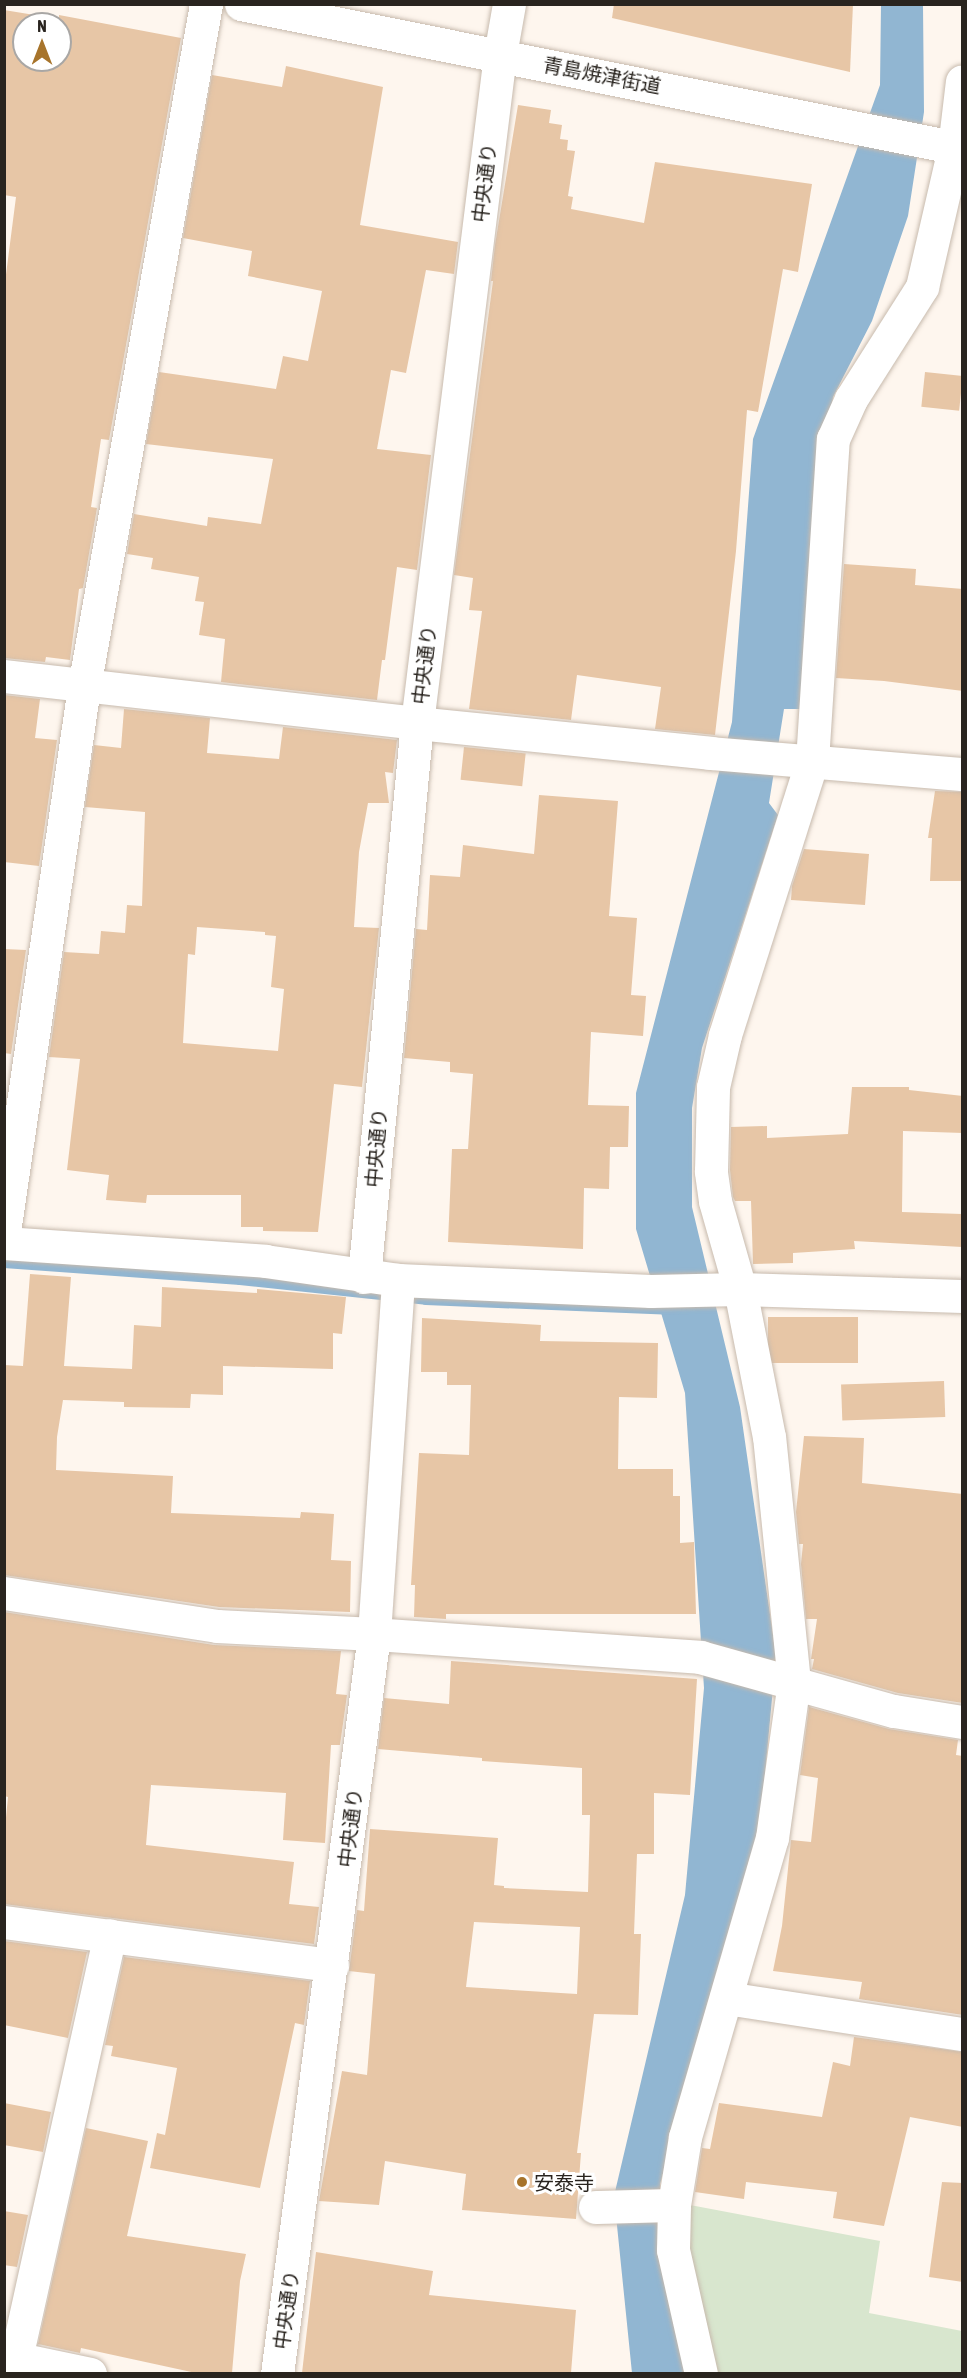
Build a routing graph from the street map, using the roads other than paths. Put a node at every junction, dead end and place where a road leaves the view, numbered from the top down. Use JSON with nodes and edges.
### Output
{"nodes":[{"id":1,"x":206,"y":4,"type":"edge"},
{"id":2,"x":241,"y":4,"type":"edge"},
{"id":3,"x":509,"y":4,"type":"edge"},
{"id":4,"x":500,"y":55,"type":"junction"},
{"id":5,"x":963,"y":81,"type":"edge"},
{"id":6,"x":958,"y":148,"type":"edge"},
{"id":7,"x":4,"y":676,"type":"edge"},
{"id":8,"x":84,"y":687,"type":"junction"},
{"id":9,"x":417,"y":723,"type":"junction"},
{"id":10,"x":812,"y":761,"type":"junction"},
{"id":11,"x":963,"y":774,"type":"edge"},
{"id":12,"x":4,"y":1232,"type":"edge"},
{"id":13,"x":4,"y":1244,"type":"edge"},
{"id":14,"x":364,"y":1277,"type":"junction"},
{"id":15,"x":398,"y":1280,"type":"junction"},
{"id":16,"x":740,"y":1289,"type":"junction"},
{"id":17,"x":963,"y":1296,"type":"edge"},
{"id":18,"x":4,"y":1593,"type":"edge"},
{"id":19,"x":374,"y":1634,"type":"junction"},
{"id":20,"x":794,"y":1682,"type":"junction"},
{"id":21,"x":963,"y":1722,"type":"edge"},
{"id":22,"x":4,"y":1922,"type":"edge"},
{"id":23,"x":110,"y":1935,"type":"junction"},
{"id":24,"x":332,"y":1965,"type":"junction"},
{"id":25,"x":726,"y":1998,"type":"junction"},
{"id":26,"x":963,"y":2034,"type":"edge"},
{"id":27,"x":674,"y":2205,"type":"junction"},
{"id":28,"x":595,"y":2207,"type":"dead end"},
{"id":29,"x":10,"y":2357,"type":"edge"},
{"id":30,"x":90,"y":2373,"type":"edge"},
{"id":31,"x":277,"y":2373,"type":"edge"},
{"id":32,"x":701,"y":2373,"type":"edge"}],
"edges":[{"from":1,"to":8,"type":"street"},
{"from":2,"to":4,"type":"street","name":"青島焼津街道"},
{"from":3,"to":4,"type":"street","name":"中央通り"},
{"from":4,"to":6,"type":"street","name":"青島焼津街道"},
{"from":4,"to":9,"type":"street","name":"中央通り"},
{"from":5,"to":6,"type":"street"},
{"from":6,"to":10,"type":"street"},
{"from":7,"to":8,"type":"street"},
{"from":8,"to":9,"type":"street"},
{"from":8,"to":12,"type":"street"},
{"from":9,"to":10,"type":"street"},
{"from":9,"to":14,"type":"street","name":"中央通り"},
{"from":10,"to":11,"type":"street"},
{"from":10,"to":16,"type":"street"},
{"from":13,"to":14,"type":"street"},
{"from":14,"to":15,"type":"street"},
{"from":15,"to":16,"type":"street"},
{"from":15,"to":19,"type":"street","name":"中央通り"},
{"from":16,"to":17,"type":"street"},
{"from":16,"to":20,"type":"street"},
{"from":18,"to":19,"type":"street"},
{"from":19,"to":20,"type":"street"},
{"from":19,"to":24,"type":"street","name":"中央通り"},
{"from":20,"to":21,"type":"street"},
{"from":20,"to":25,"type":"street"},
{"from":22,"to":23,"type":"street"},
{"from":23,"to":24,"type":"street"},
{"from":23,"to":29,"type":"street"},
{"from":24,"to":31,"type":"street","name":"中央通り"},
{"from":25,"to":26,"type":"street"},
{"from":25,"to":27,"type":"street"},
{"from":27,"to":28,"type":"street"},
{"from":27,"to":32,"type":"street"},
{"from":29,"to":30,"type":"street"}]}
